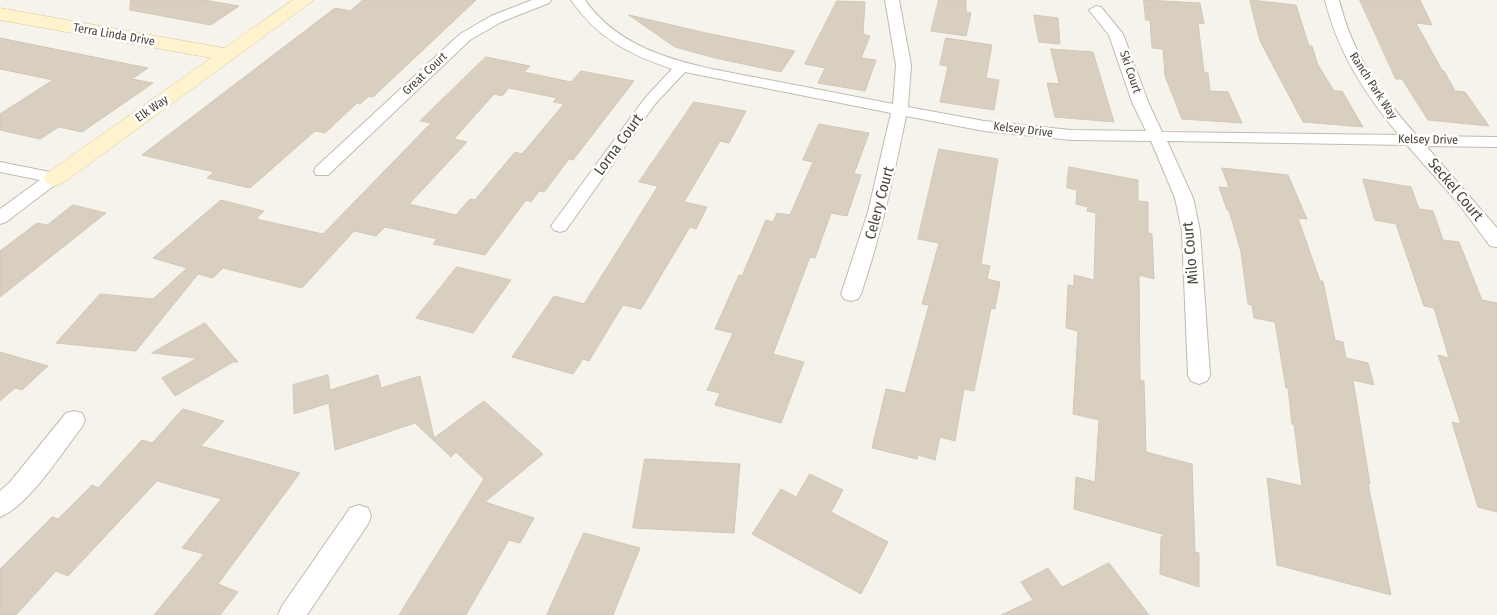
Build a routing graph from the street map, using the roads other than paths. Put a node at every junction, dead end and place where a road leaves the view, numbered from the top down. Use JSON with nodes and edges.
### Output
{"nodes":[{"id":1,"x":305,"y":0,"type":"edge"},
{"id":2,"x":544,"y":0,"type":"edge"},
{"id":3,"x":578,"y":0,"type":"edge"},
{"id":4,"x":892,"y":0,"type":"edge"},
{"id":5,"x":1332,"y":0,"type":"edge"},
{"id":6,"x":1096,"y":10,"type":"dead end"},
{"id":7,"x":0,"y":14,"type":"edge"},
{"id":8,"x":228,"y":55,"type":"junction"},
{"id":9,"x":682,"y":67,"type":"junction"},
{"id":10,"x":900,"y":110,"type":"junction"},
{"id":11,"x":1157,"y":138,"type":"junction"},
{"id":12,"x":1412,"y":140,"type":"junction"},
{"id":13,"x":1497,"y":142,"type":"edge"},
{"id":14,"x":0,"y":167,"type":"edge"},
{"id":15,"x":322,"y":170,"type":"dead end"},
{"id":16,"x":54,"y":178,"type":"junction"},
{"id":17,"x":0,"y":218,"type":"edge"},
{"id":18,"x":560,"y":226,"type":"dead end"},
{"id":19,"x":1497,"y":241,"type":"edge"},
{"id":20,"x":850,"y":294,"type":"dead end"},
{"id":21,"x":1199,"y":374,"type":"dead end"},
{"id":22,"x":74,"y":420,"type":"dead end"},
{"id":23,"x":0,"y":506,"type":"edge"},
{"id":24,"x":359,"y":516,"type":"dead end"},
{"id":25,"x":291,"y":615,"type":"edge"}],
"edges":[{"from":1,"to":8,"type":"street","name":"Elk Way"},
{"from":2,"to":15,"type":"street","name":"Great Court"},
{"from":3,"to":9,"type":"street","name":"Kelsey Drive"},
{"from":4,"to":10,"type":"street","name":"Celery Court"},
{"from":5,"to":12,"type":"street","name":"Ranch Park Way"},
{"from":6,"to":11,"type":"street","name":"Ski Court"},
{"from":7,"to":8,"type":"street","name":"Terra Linda Drive"},
{"from":8,"to":16,"type":"street","name":"Elk Way"},
{"from":9,"to":10,"type":"street","name":"Kelsey Drive"},
{"from":9,"to":18,"type":"street","name":"Lorna Court"},
{"from":10,"to":11,"type":"street","name":"Kelsey Drive"},
{"from":10,"to":20,"type":"street","name":"Celery Court"},
{"from":11,"to":12,"type":"street","name":"Kelsey Drive"},
{"from":11,"to":21,"type":"street","name":"Milo Court"},
{"from":12,"to":13,"type":"street","name":"Kelsey Drive"},
{"from":12,"to":19,"type":"street","name":"Seckel Court"},
{"from":14,"to":16,"type":"street"},
{"from":16,"to":17,"type":"street","name":"Elk Way"},
{"from":22,"to":23,"type":"street"},
{"from":24,"to":25,"type":"street"}]}
